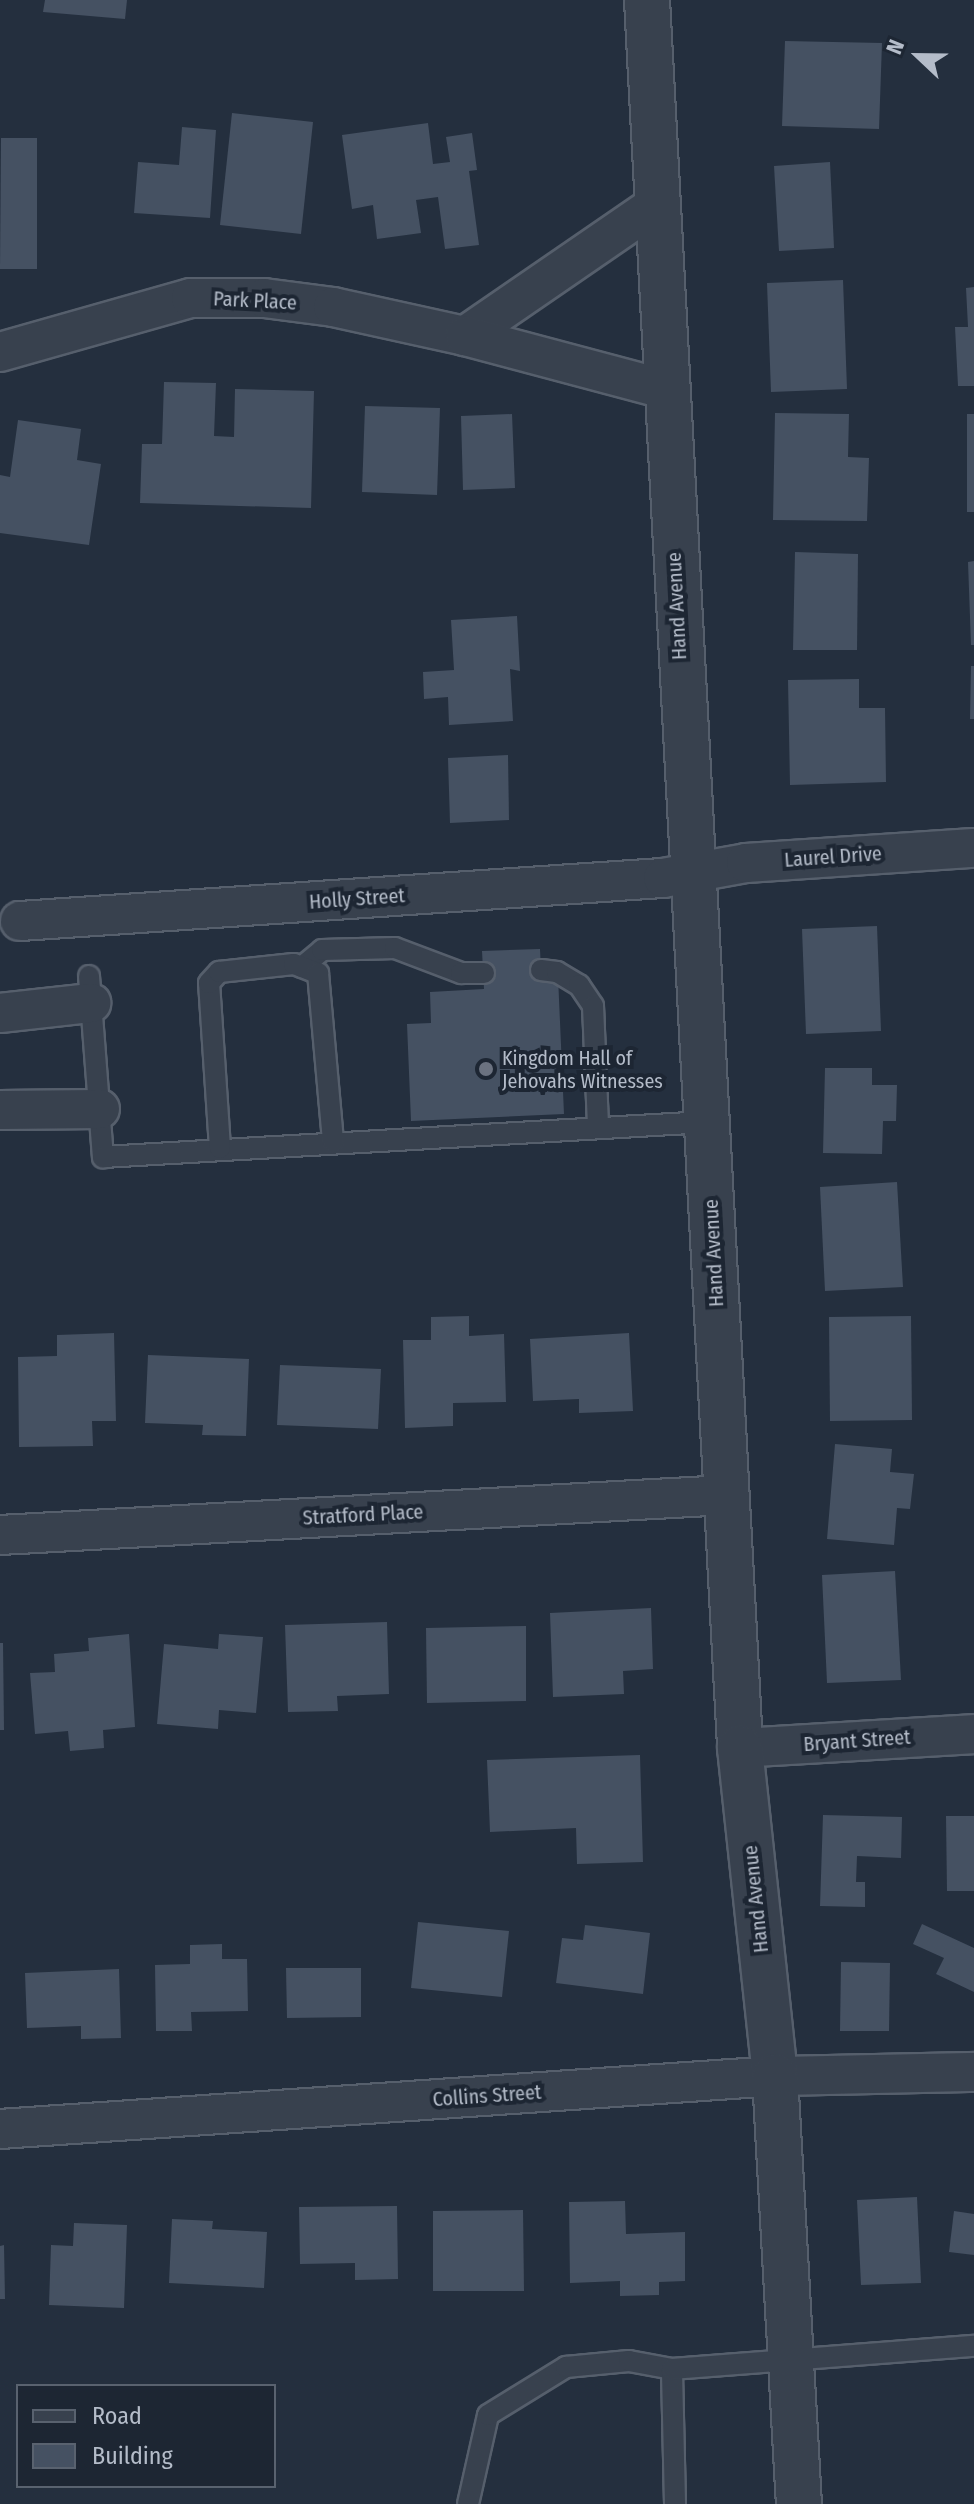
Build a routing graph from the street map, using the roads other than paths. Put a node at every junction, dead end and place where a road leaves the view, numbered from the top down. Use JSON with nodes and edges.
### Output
{"nodes":[{"id":1,"x":647,"y":0,"type":"edge"},
{"id":2,"x":657,"y":204,"type":"junction"},
{"id":3,"x":465,"y":336,"type":"junction"},
{"id":4,"x":0,"y":352,"type":"edge"},
{"id":5,"x":664,"y":389,"type":"junction"},
{"id":6,"x":974,"y":848,"type":"edge"},
{"id":7,"x":693,"y":871,"type":"junction"},
{"id":8,"x":20,"y":921,"type":"dead end"},
{"id":9,"x":302,"y":967,"type":"junction"},
{"id":10,"x":541,"y":970,"type":"dead end"},
{"id":11,"x":484,"y":973,"type":"dead end"},
{"id":12,"x":90,"y":989,"type":"joint"},
{"id":13,"x":0,"y":1013,"type":"edge"},
{"id":14,"x":100,"y":1109,"type":"junction"},
{"id":15,"x":0,"y":1110,"type":"edge"},
{"id":16,"x":707,"y":1122,"type":"junction"},
{"id":17,"x":598,"y":1127,"type":"junction"},
{"id":18,"x":333,"y":1142,"type":"junction"},
{"id":19,"x":220,"y":1148,"type":"junction"},
{"id":20,"x":727,"y":1495,"type":"junction"},
{"id":21,"x":0,"y":1535,"type":"edge"},
{"id":22,"x":974,"y":1734,"type":"edge"},
{"id":23,"x":740,"y":1748,"type":"junction"},
{"id":24,"x":974,"y":2072,"type":"edge"},
{"id":25,"x":775,"y":2076,"type":"junction"},
{"id":26,"x":0,"y":2129,"type":"edge"},
{"id":27,"x":974,"y":2346,"type":"edge"},
{"id":28,"x":791,"y":2358,"type":"junction"},
{"id":29,"x":672,"y":2369,"type":"junction"},
{"id":30,"x":468,"y":2504,"type":"edge"},
{"id":31,"x":675,"y":2504,"type":"edge"},
{"id":32,"x":799,"y":2504,"type":"edge"}],
"edges":[{"from":1,"to":2,"type":"street","name":"Hand Avenue"},
{"from":2,"to":3,"type":"street"},
{"from":2,"to":5,"type":"street","name":"Hand Avenue"},
{"from":3,"to":4,"type":"street","name":"Park Place"},
{"from":3,"to":5,"type":"street","name":"Park Place"},
{"from":5,"to":7,"type":"street","name":"Hand Avenue"},
{"from":6,"to":7,"type":"street","name":"Laurel Drive"},
{"from":7,"to":8,"type":"street","name":"Holly Street"},
{"from":7,"to":16,"type":"street","name":"Hand Avenue"},
{"from":9,"to":11,"type":"lane"},
{"from":9,"to":18,"type":"lane"},
{"from":9,"to":19,"type":"lane"},
{"from":10,"to":17,"type":"lane"},
{"from":12,"to":13,"type":"street"},
{"from":12,"to":14,"type":"lane"},
{"from":14,"to":15,"type":"street"},
{"from":14,"to":19,"type":"lane"},
{"from":16,"to":17,"type":"lane"},
{"from":16,"to":20,"type":"street","name":"Hand Avenue"},
{"from":17,"to":18,"type":"lane"},
{"from":18,"to":19,"type":"lane"},
{"from":20,"to":21,"type":"street","name":"Stratford Place"},
{"from":20,"to":23,"type":"street","name":"Hand Avenue"},
{"from":22,"to":23,"type":"street","name":"Bryant Street"},
{"from":23,"to":25,"type":"street","name":"Hand Avenue"},
{"from":24,"to":25,"type":"street","name":"Collins Street"},
{"from":25,"to":26,"type":"street","name":"Collins Street"},
{"from":25,"to":28,"type":"street","name":"Hand Avenue"},
{"from":27,"to":28,"type":"lane"},
{"from":28,"to":29,"type":"lane"},
{"from":28,"to":32,"type":"street","name":"Hand Avenue"},
{"from":29,"to":30,"type":"lane"},
{"from":29,"to":31,"type":"lane"}]}
